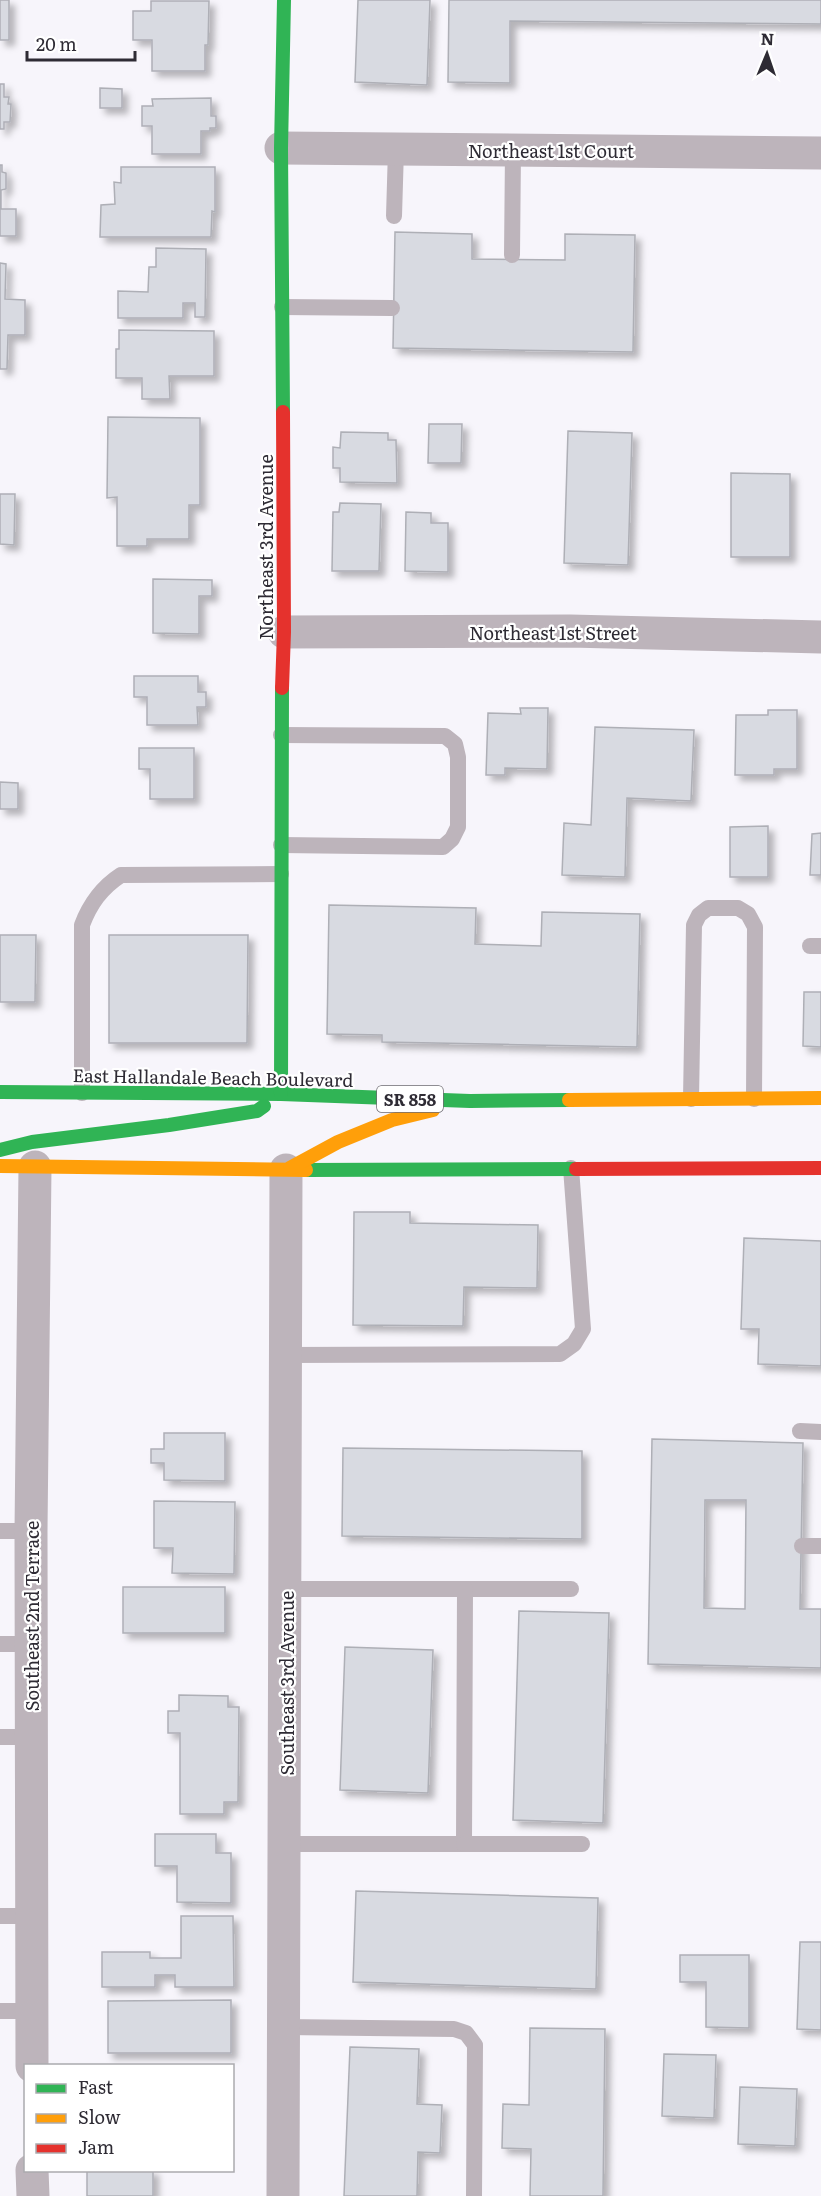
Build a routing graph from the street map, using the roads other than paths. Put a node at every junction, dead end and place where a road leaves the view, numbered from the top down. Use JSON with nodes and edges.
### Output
{"nodes":[{"id":1,"x":284,"y":0,"type":"edge"},
{"id":2,"x":281,"y":148,"type":"junction"},
{"id":3,"x":396,"y":149,"type":"junction"},
{"id":4,"x":513,"y":151,"type":"junction"},
{"id":5,"x":821,"y":153,"type":"edge"},
{"id":6,"x":394,"y":216,"type":"dead end"},
{"id":7,"x":512,"y":255,"type":"dead end"},
{"id":8,"x":282,"y":307,"type":"junction"},
{"id":9,"x":392,"y":308,"type":"dead end"},
{"id":10,"x":284,"y":632,"type":"junction"},
{"id":11,"x":821,"y":637,"type":"edge"},
{"id":12,"x":281,"y":735,"type":"junction"},
{"id":13,"x":281,"y":845,"type":"junction"},
{"id":14,"x":281,"y":874,"type":"junction"},
{"id":15,"x":0,"y":1092,"type":"edge"},
{"id":16,"x":82,"y":1093,"type":"junction"},
{"id":17,"x":281,"y":1094,"type":"junction"},
{"id":18,"x":821,"y":1098,"type":"edge"},
{"id":19,"x":691,"y":1099,"type":"junction"},
{"id":20,"x":754,"y":1099,"type":"junction"},
{"id":21,"x":470,"y":1101,"type":"junction"},
{"id":22,"x":0,"y":1150,"type":"edge"},
{"id":23,"x":0,"y":1166,"type":"edge"},
{"id":24,"x":35,"y":1167,"type":"junction"},
{"id":25,"x":571,"y":1168,"type":"junction"},
{"id":26,"x":821,"y":1168,"type":"edge"},
{"id":27,"x":286,"y":1170,"type":"junction"},
{"id":28,"x":286,"y":1355,"type":"junction"},
{"id":29,"x":800,"y":1431,"type":"dead end"},
{"id":30,"x":821,"y":1432,"type":"edge"},
{"id":31,"x":15,"y":1531,"type":"edge"},
{"id":32,"x":802,"y":1546,"type":"dead end"},
{"id":33,"x":821,"y":1546,"type":"edge"},
{"id":34,"x":465,"y":1589,"type":"junction"},
{"id":35,"x":571,"y":1589,"type":"dead end"},
{"id":36,"x":286,"y":1590,"type":"junction"},
{"id":37,"x":15,"y":1644,"type":"edge"},
{"id":38,"x":16,"y":1737,"type":"edge"},
{"id":39,"x":285,"y":1844,"type":"junction"},
{"id":40,"x":464,"y":1844,"type":"junction"},
{"id":41,"x":582,"y":1844,"type":"dead end"},
{"id":42,"x":0,"y":1916,"type":"edge"},
{"id":43,"x":32,"y":1916,"type":"junction"},
{"id":44,"x":0,"y":2010,"type":"edge"},
{"id":45,"x":32,"y":2011,"type":"junction"},
{"id":46,"x":284,"y":2026,"type":"junction"},
{"id":47,"x":32,"y":2064,"type":"edge"},
{"id":48,"x":33,"y":2172,"type":"edge"},
{"id":49,"x":33,"y":2196,"type":"edge"},
{"id":50,"x":283,"y":2196,"type":"edge"},
{"id":51,"x":474,"y":2196,"type":"edge"}],
"edges":[{"from":1,"to":2,"type":"main road","name":"Northeast 3rd Avenue"},
{"from":2,"to":3,"type":"street","name":"Northeast 1st Court"},
{"from":2,"to":8,"type":"main road","name":"Northeast 3rd Avenue"},
{"from":3,"to":4,"type":"street","name":"Northeast 1st Court"},
{"from":3,"to":6,"type":"lane"},
{"from":4,"to":5,"type":"street","name":"Northeast 1st Court"},
{"from":4,"to":7,"type":"lane"},
{"from":8,"to":9,"type":"lane"},
{"from":8,"to":10,"type":"main road","name":"Northeast 3rd Avenue"},
{"from":10,"to":11,"type":"street","name":"Northeast 1st Street"},
{"from":10,"to":12,"type":"main road","name":"Northeast 3rd Avenue"},
{"from":12,"to":13,"type":"main road","name":"Northeast 3rd Avenue"},
{"from":12,"to":13,"type":"lane"},
{"from":13,"to":14,"type":"main road","name":"Northeast 3rd Avenue"},
{"from":14,"to":16,"type":"lane"},
{"from":14,"to":17,"type":"main road","name":"Northeast 3rd Avenue"},
{"from":15,"to":16,"type":"main road","name":"East Hallandale Beach Boulevard","number":"SR 858"},
{"from":16,"to":17,"type":"main road","name":"East Hallandale Beach Boulevard","number":"SR 858"},
{"from":17,"to":21,"type":"main road","name":"East Hallandale Beach Boulevard","number":"SR 858"},
{"from":17,"to":22,"type":"main road"},
{"from":18,"to":20,"type":"main road","name":"East Hallandale Beach Boulevard","number":"SR 858"},
{"from":19,"to":20,"type":"main road","name":"East Hallandale Beach Boulevard","number":"SR 858"},
{"from":19,"to":20,"type":"lane"},
{"from":19,"to":21,"type":"main road","name":"East Hallandale Beach Boulevard","number":"SR 858"},
{"from":21,"to":27,"type":"main road"},
{"from":23,"to":24,"type":"main road"},
{"from":24,"to":27,"type":"main road"},
{"from":24,"to":31,"type":"street","name":"Southeast 2nd Terrace"},
{"from":25,"to":26,"type":"main road"},
{"from":25,"to":27,"type":"main road"},
{"from":25,"to":28,"type":"lane"},
{"from":27,"to":28,"type":"street","name":"Southeast 3rd Avenue"},
{"from":28,"to":36,"type":"street","name":"Southeast 3rd Avenue"},
{"from":29,"to":30,"type":"lane"},
{"from":31,"to":37,"type":"street","name":"Southeast 2nd Terrace"},
{"from":32,"to":33,"type":"lane"},
{"from":34,"to":35,"type":"lane"},
{"from":34,"to":36,"type":"lane"},
{"from":34,"to":40,"type":"lane"},
{"from":36,"to":39,"type":"street","name":"Southeast 3rd Avenue"},
{"from":37,"to":38,"type":"street","name":"Southeast 2nd Terrace"},
{"from":38,"to":43,"type":"street","name":"Southeast 2nd Terrace"},
{"from":39,"to":40,"type":"lane"},
{"from":39,"to":46,"type":"street","name":"Southeast 3rd Avenue"},
{"from":40,"to":41,"type":"lane"},
{"from":42,"to":43,"type":"lane"},
{"from":43,"to":45,"type":"street","name":"Southeast 2nd Terrace"},
{"from":44,"to":45,"type":"lane"},
{"from":45,"to":47,"type":"street","name":"Southeast 2nd Terrace"},
{"from":46,"to":50,"type":"street","name":"Southeast 3rd Avenue"},
{"from":46,"to":51,"type":"lane"},
{"from":48,"to":49,"type":"street"}]}
